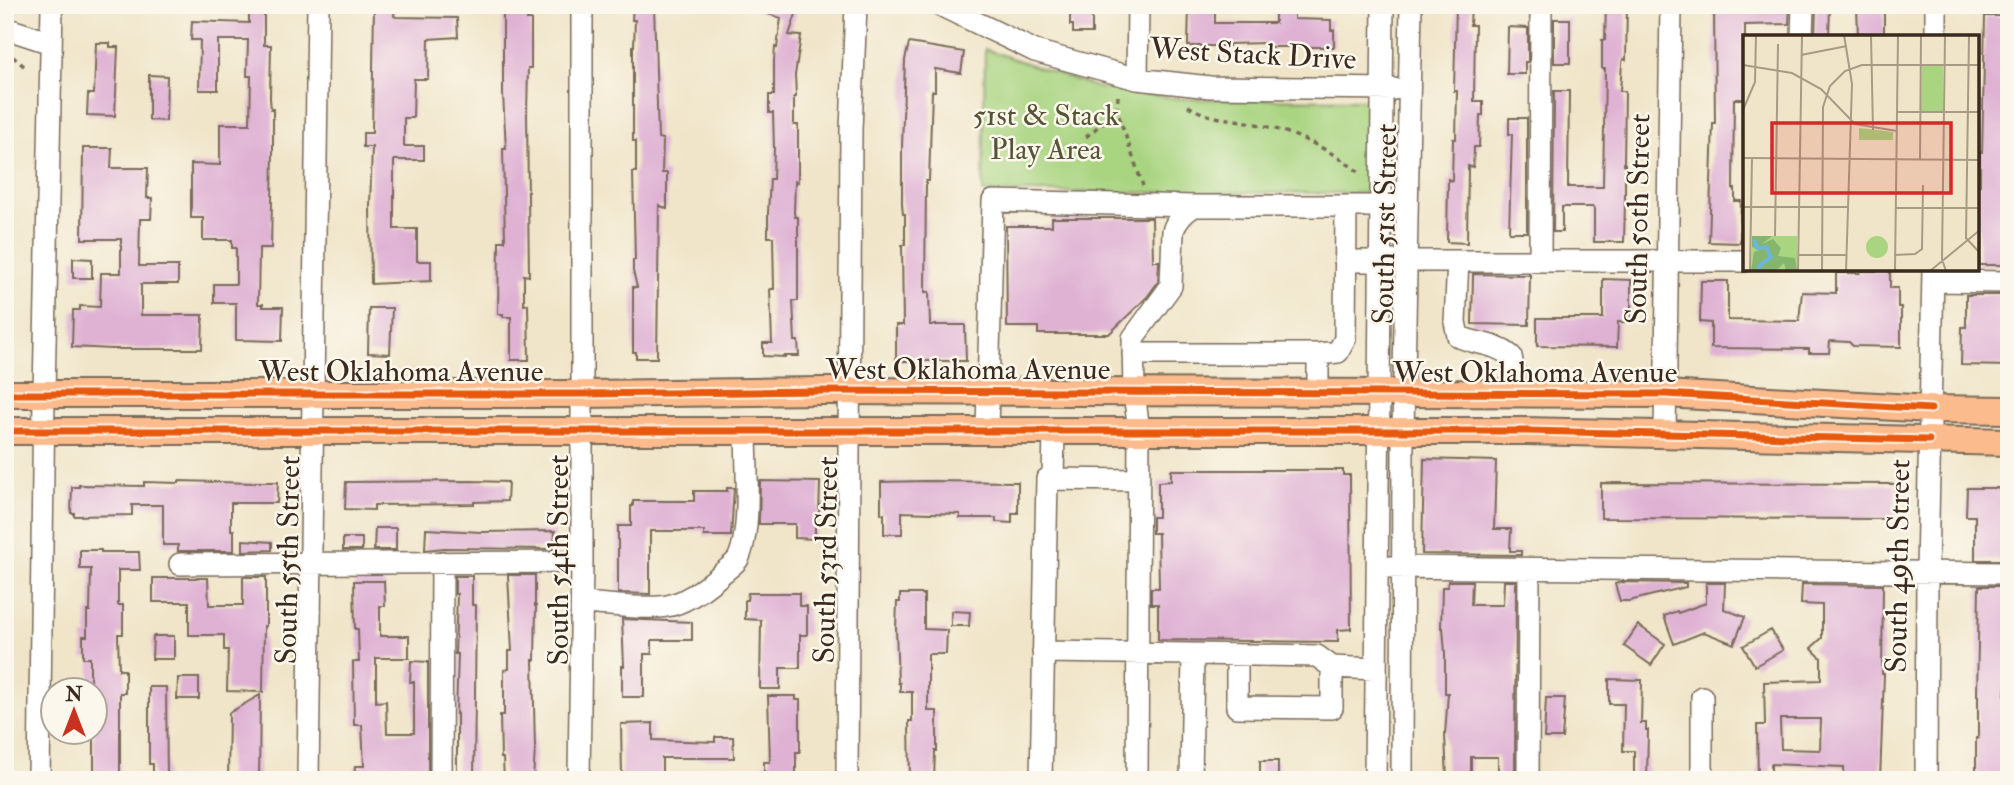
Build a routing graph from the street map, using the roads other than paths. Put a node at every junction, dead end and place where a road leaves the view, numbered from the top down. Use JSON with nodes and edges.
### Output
{"nodes":[{"id":1,"x":52,"y":5,"type":"edge"},
{"id":2,"x":318,"y":5,"type":"edge"},
{"id":3,"x":582,"y":5,"type":"edge"},
{"id":4,"x":856,"y":5,"type":"edge"},
{"id":5,"x":940,"y":5,"type":"edge"},
{"id":6,"x":1138,"y":5,"type":"edge"},
{"id":7,"x":1382,"y":5,"type":"edge"},
{"id":8,"x":1412,"y":5,"type":"edge"},
{"id":9,"x":1541,"y":5,"type":"edge"},
{"id":10,"x":1671,"y":5,"type":"edge"},
{"id":11,"x":1803,"y":5,"type":"edge"},
{"id":12,"x":1936,"y":5,"type":"edge"},
{"id":13,"x":5,"y":28,"type":"edge"},
{"id":14,"x":1802,"y":35,"type":"edge"},
{"id":15,"x":1936,"y":35,"type":"edge"},
{"id":16,"x":51,"y":43,"type":"junction"},
{"id":17,"x":1137,"y":79,"type":"junction"},
{"id":18,"x":1381,"y":89,"type":"junction"},
{"id":19,"x":1410,"y":89,"type":"junction"},
{"id":20,"x":1194,"y":206,"type":"junction"},
{"id":21,"x":1346,"y":206,"type":"junction"},
{"id":22,"x":1380,"y":206,"type":"junction"},
{"id":23,"x":1407,"y":206,"type":"junction"},
{"id":24,"x":1345,"y":261,"type":"junction"},
{"id":25,"x":1380,"y":261,"type":"junction"},
{"id":26,"x":1406,"y":261,"type":"junction"},
{"id":27,"x":1458,"y":261,"type":"junction"},
{"id":28,"x":1540,"y":261,"type":"junction"},
{"id":29,"x":1668,"y":261,"type":"junction"},
{"id":30,"x":1743,"y":261,"type":"edge"},
{"id":31,"x":1933,"y":275,"type":"edge"},
{"id":32,"x":2009,"y":282,"type":"edge"},
{"id":33,"x":1133,"y":354,"type":"junction"},
{"id":34,"x":1318,"y":354,"type":"junction"},
{"id":35,"x":851,"y":391,"type":"junction"},
{"id":36,"x":987,"y":393,"type":"junction"},
{"id":37,"x":1134,"y":393,"type":"junction"},
{"id":38,"x":1318,"y":393,"type":"junction"},
{"id":39,"x":1392,"y":393,"type":"junction"},
{"id":40,"x":5,"y":394,"type":"edge"},
{"id":41,"x":44,"y":394,"type":"junction"},
{"id":42,"x":312,"y":394,"type":"junction"},
{"id":43,"x":582,"y":394,"type":"junction"},
{"id":44,"x":1512,"y":394,"type":"junction"},
{"id":45,"x":1623,"y":394,"type":"junction"},
{"id":46,"x":1665,"y":394,"type":"junction"},
{"id":47,"x":1931,"y":410,"type":"junction"},
{"id":48,"x":2009,"y":410,"type":"edge"},
{"id":49,"x":850,"y":430,"type":"junction"},
{"id":50,"x":987,"y":430,"type":"junction"},
{"id":51,"x":1054,"y":430,"type":"junction"},
{"id":52,"x":1139,"y":430,"type":"junction"},
{"id":53,"x":5,"y":431,"type":"edge"},
{"id":54,"x":44,"y":431,"type":"junction"},
{"id":55,"x":312,"y":431,"type":"junction"},
{"id":56,"x":582,"y":431,"type":"junction"},
{"id":57,"x":746,"y":431,"type":"junction"},
{"id":58,"x":1391,"y":431,"type":"junction"},
{"id":59,"x":1525,"y":431,"type":"junction"},
{"id":60,"x":1665,"y":434,"type":"junction"},
{"id":61,"x":1929,"y":440,"type":"junction"},
{"id":62,"x":2009,"y":442,"type":"edge"},
{"id":63,"x":1053,"y":479,"type":"junction"},
{"id":64,"x":1139,"y":480,"type":"junction"},
{"id":65,"x":442,"y":562,"type":"junction"},
{"id":66,"x":582,"y":562,"type":"junction"},
{"id":67,"x":180,"y":564,"type":"dead end"},
{"id":68,"x":310,"y":564,"type":"junction"},
{"id":69,"x":1378,"y":567,"type":"junction"},
{"id":70,"x":1403,"y":568,"type":"junction"},
{"id":71,"x":1529,"y":569,"type":"junction"},
{"id":72,"x":1927,"y":572,"type":"junction"},
{"id":73,"x":2009,"y":573,"type":"edge"},
{"id":74,"x":582,"y":603,"type":"junction"},
{"id":75,"x":1043,"y":652,"type":"junction"},
{"id":76,"x":1138,"y":653,"type":"junction"},
{"id":77,"x":1193,"y":654,"type":"junction"},
{"id":78,"x":1237,"y":655,"type":"junction"},
{"id":79,"x":1332,"y":667,"type":"junction"},
{"id":80,"x":1376,"y":669,"type":"junction"},
{"id":81,"x":1702,"y":697,"type":"dead end"},
{"id":82,"x":39,"y":780,"type":"edge"},
{"id":83,"x":308,"y":780,"type":"edge"},
{"id":84,"x":441,"y":780,"type":"edge"},
{"id":85,"x":579,"y":780,"type":"edge"},
{"id":86,"x":847,"y":780,"type":"edge"},
{"id":87,"x":1041,"y":780,"type":"edge"},
{"id":88,"x":1137,"y":780,"type":"edge"},
{"id":89,"x":1191,"y":780,"type":"edge"},
{"id":90,"x":1375,"y":780,"type":"edge"},
{"id":91,"x":1402,"y":780,"type":"edge"},
{"id":92,"x":1528,"y":780,"type":"edge"},
{"id":93,"x":1702,"y":780,"type":"edge"},
{"id":94,"x":1926,"y":780,"type":"edge"}],
"edges":[{"from":1,"to":16,"type":"street"},
{"from":2,"to":42,"type":"street","name":"South 55th Street"},
{"from":3,"to":43,"type":"street","name":"South 54th Street"},
{"from":4,"to":35,"type":"street","name":"South 53rd Street"},
{"from":5,"to":17,"type":"street","name":"West Stack Drive"},
{"from":6,"to":17,"type":"street"},
{"from":7,"to":18,"type":"street","name":"South 51st Street"},
{"from":8,"to":19,"type":"street","name":"South 51st Street"},
{"from":9,"to":28,"type":"street"},
{"from":10,"to":29,"type":"street","name":"South 50th Street"},
{"from":11,"to":14,"type":"street"},
{"from":12,"to":15,"type":"street"},
{"from":13,"to":16,"type":"street"},
{"from":16,"to":41,"type":"street"},
{"from":17,"to":18,"type":"street","name":"West Stack Drive"},
{"from":18,"to":19,"type":"street","name":"West Stack Drive"},
{"from":18,"to":22,"type":"street","name":"South 51st Street"},
{"from":19,"to":23,"type":"street","name":"South 51st Street"},
{"from":20,"to":21,"type":"street"},
{"from":20,"to":33,"type":"street"},
{"from":20,"to":36,"type":"street"},
{"from":21,"to":22,"type":"street"},
{"from":21,"to":24,"type":"street"},
{"from":22,"to":23,"type":"street"},
{"from":22,"to":25,"type":"street","name":"South 51st Street"},
{"from":23,"to":26,"type":"street","name":"South 51st Street"},
{"from":24,"to":25,"type":"street"},
{"from":24,"to":34,"type":"street"},
{"from":25,"to":26,"type":"street"},
{"from":25,"to":39,"type":"street","name":"South 51st Street"},
{"from":26,"to":27,"type":"street"},
{"from":26,"to":39,"type":"street","name":"South 51st Street"},
{"from":27,"to":28,"type":"street"},
{"from":27,"to":44,"type":"street"},
{"from":28,"to":29,"type":"street"},
{"from":29,"to":30,"type":"street"},
{"from":29,"to":46,"type":"street","name":"South 50th Street"},
{"from":31,"to":32,"type":"street"},
{"from":31,"to":47,"type":"street","name":"South 49th Street"},
{"from":33,"to":34,"type":"street"},
{"from":33,"to":37,"type":"street"},
{"from":34,"to":38,"type":"street"},
{"from":35,"to":36,"type":"main road","name":"West Oklahoma Avenue"},
{"from":35,"to":43,"type":"main road","name":"West Oklahoma Avenue"},
{"from":35,"to":49,"type":"street","name":"South 53rd Street"},
{"from":36,"to":37,"type":"main road","name":"West Oklahoma Avenue"},
{"from":36,"to":50,"type":"street"},
{"from":37,"to":38,"type":"main road","name":"West Oklahoma Avenue"},
{"from":37,"to":52,"type":"street"},
{"from":38,"to":39,"type":"main road","name":"West Oklahoma Avenue"},
{"from":39,"to":44,"type":"main road","name":"West Oklahoma Avenue"},
{"from":39,"to":58,"type":"street","name":"South 51st Street"},
{"from":40,"to":41,"type":"main road","name":"West Oklahoma Avenue"},
{"from":41,"to":42,"type":"main road","name":"West Oklahoma Avenue"},
{"from":41,"to":54,"type":"street"},
{"from":42,"to":43,"type":"main road","name":"West Oklahoma Avenue"},
{"from":42,"to":55,"type":"street","name":"South 55th Street"},
{"from":43,"to":56,"type":"street","name":"South 54th Street"},
{"from":44,"to":45,"type":"main road","name":"West Oklahoma Avenue"},
{"from":45,"to":46,"type":"main road","name":"West Oklahoma Avenue"},
{"from":45,"to":59,"type":"main road"},
{"from":46,"to":47,"type":"main road","name":"West Oklahoma Avenue"},
{"from":46,"to":60,"type":"street","name":"South 50th Street"},
{"from":47,"to":48,"type":"main road","name":"West Oklahoma Avenue"},
{"from":47,"to":61,"type":"street","name":"South 49th Street"},
{"from":49,"to":50,"type":"main road","name":"West Oklahoma Avenue"},
{"from":49,"to":57,"type":"main road","name":"West Oklahoma Avenue"},
{"from":49,"to":86,"type":"street","name":"South 53rd Street"},
{"from":50,"to":51,"type":"main road","name":"West Oklahoma Avenue"},
{"from":51,"to":52,"type":"main road","name":"West Oklahoma Avenue"},
{"from":51,"to":63,"type":"street"},
{"from":52,"to":58,"type":"main road","name":"West Oklahoma Avenue"},
{"from":52,"to":64,"type":"street"},
{"from":53,"to":54,"type":"main road","name":"West Oklahoma Avenue"},
{"from":54,"to":55,"type":"main road","name":"West Oklahoma Avenue"},
{"from":54,"to":82,"type":"street"},
{"from":55,"to":56,"type":"main road","name":"West Oklahoma Avenue"},
{"from":55,"to":68,"type":"street","name":"South 55th Street"},
{"from":56,"to":57,"type":"main road","name":"West Oklahoma Avenue"},
{"from":56,"to":66,"type":"street","name":"South 54th Street"},
{"from":57,"to":74,"type":"street"},
{"from":58,"to":59,"type":"main road","name":"West Oklahoma Avenue"},
{"from":58,"to":69,"type":"street","name":"South 51st Street"},
{"from":58,"to":70,"type":"street","name":"South 51st Street"},
{"from":59,"to":60,"type":"main road","name":"West Oklahoma Avenue"},
{"from":60,"to":61,"type":"main road","name":"West Oklahoma Avenue"},
{"from":61,"to":62,"type":"main road","name":"West Oklahoma Avenue"},
{"from":61,"to":72,"type":"street","name":"South 49th Street"},
{"from":63,"to":64,"type":"street"},
{"from":63,"to":75,"type":"street"},
{"from":64,"to":76,"type":"street"},
{"from":65,"to":66,"type":"street"},
{"from":65,"to":68,"type":"street"},
{"from":65,"to":84,"type":"street"},
{"from":66,"to":74,"type":"street","name":"South 54th Street"},
{"from":67,"to":68,"type":"street"},
{"from":68,"to":83,"type":"street","name":"South 55th Street"},
{"from":69,"to":70,"type":"street"},
{"from":69,"to":80,"type":"street","name":"South 51st Street"},
{"from":70,"to":71,"type":"street"},
{"from":70,"to":91,"type":"street","name":"South 51st Street"},
{"from":71,"to":72,"type":"street"},
{"from":71,"to":92,"type":"street"},
{"from":72,"to":73,"type":"street"},
{"from":72,"to":94,"type":"street","name":"South 49th Street"},
{"from":74,"to":85,"type":"street","name":"South 54th Street"},
{"from":75,"to":76,"type":"street"},
{"from":75,"to":87,"type":"street"},
{"from":76,"to":77,"type":"street"},
{"from":76,"to":88,"type":"street"},
{"from":77,"to":78,"type":"street"},
{"from":77,"to":89,"type":"street"},
{"from":78,"to":79,"type":"street"},
{"from":78,"to":79,"type":"street"},
{"from":79,"to":80,"type":"street"},
{"from":80,"to":90,"type":"street","name":"South 51st Street"},
{"from":81,"to":93,"type":"street"}]}
